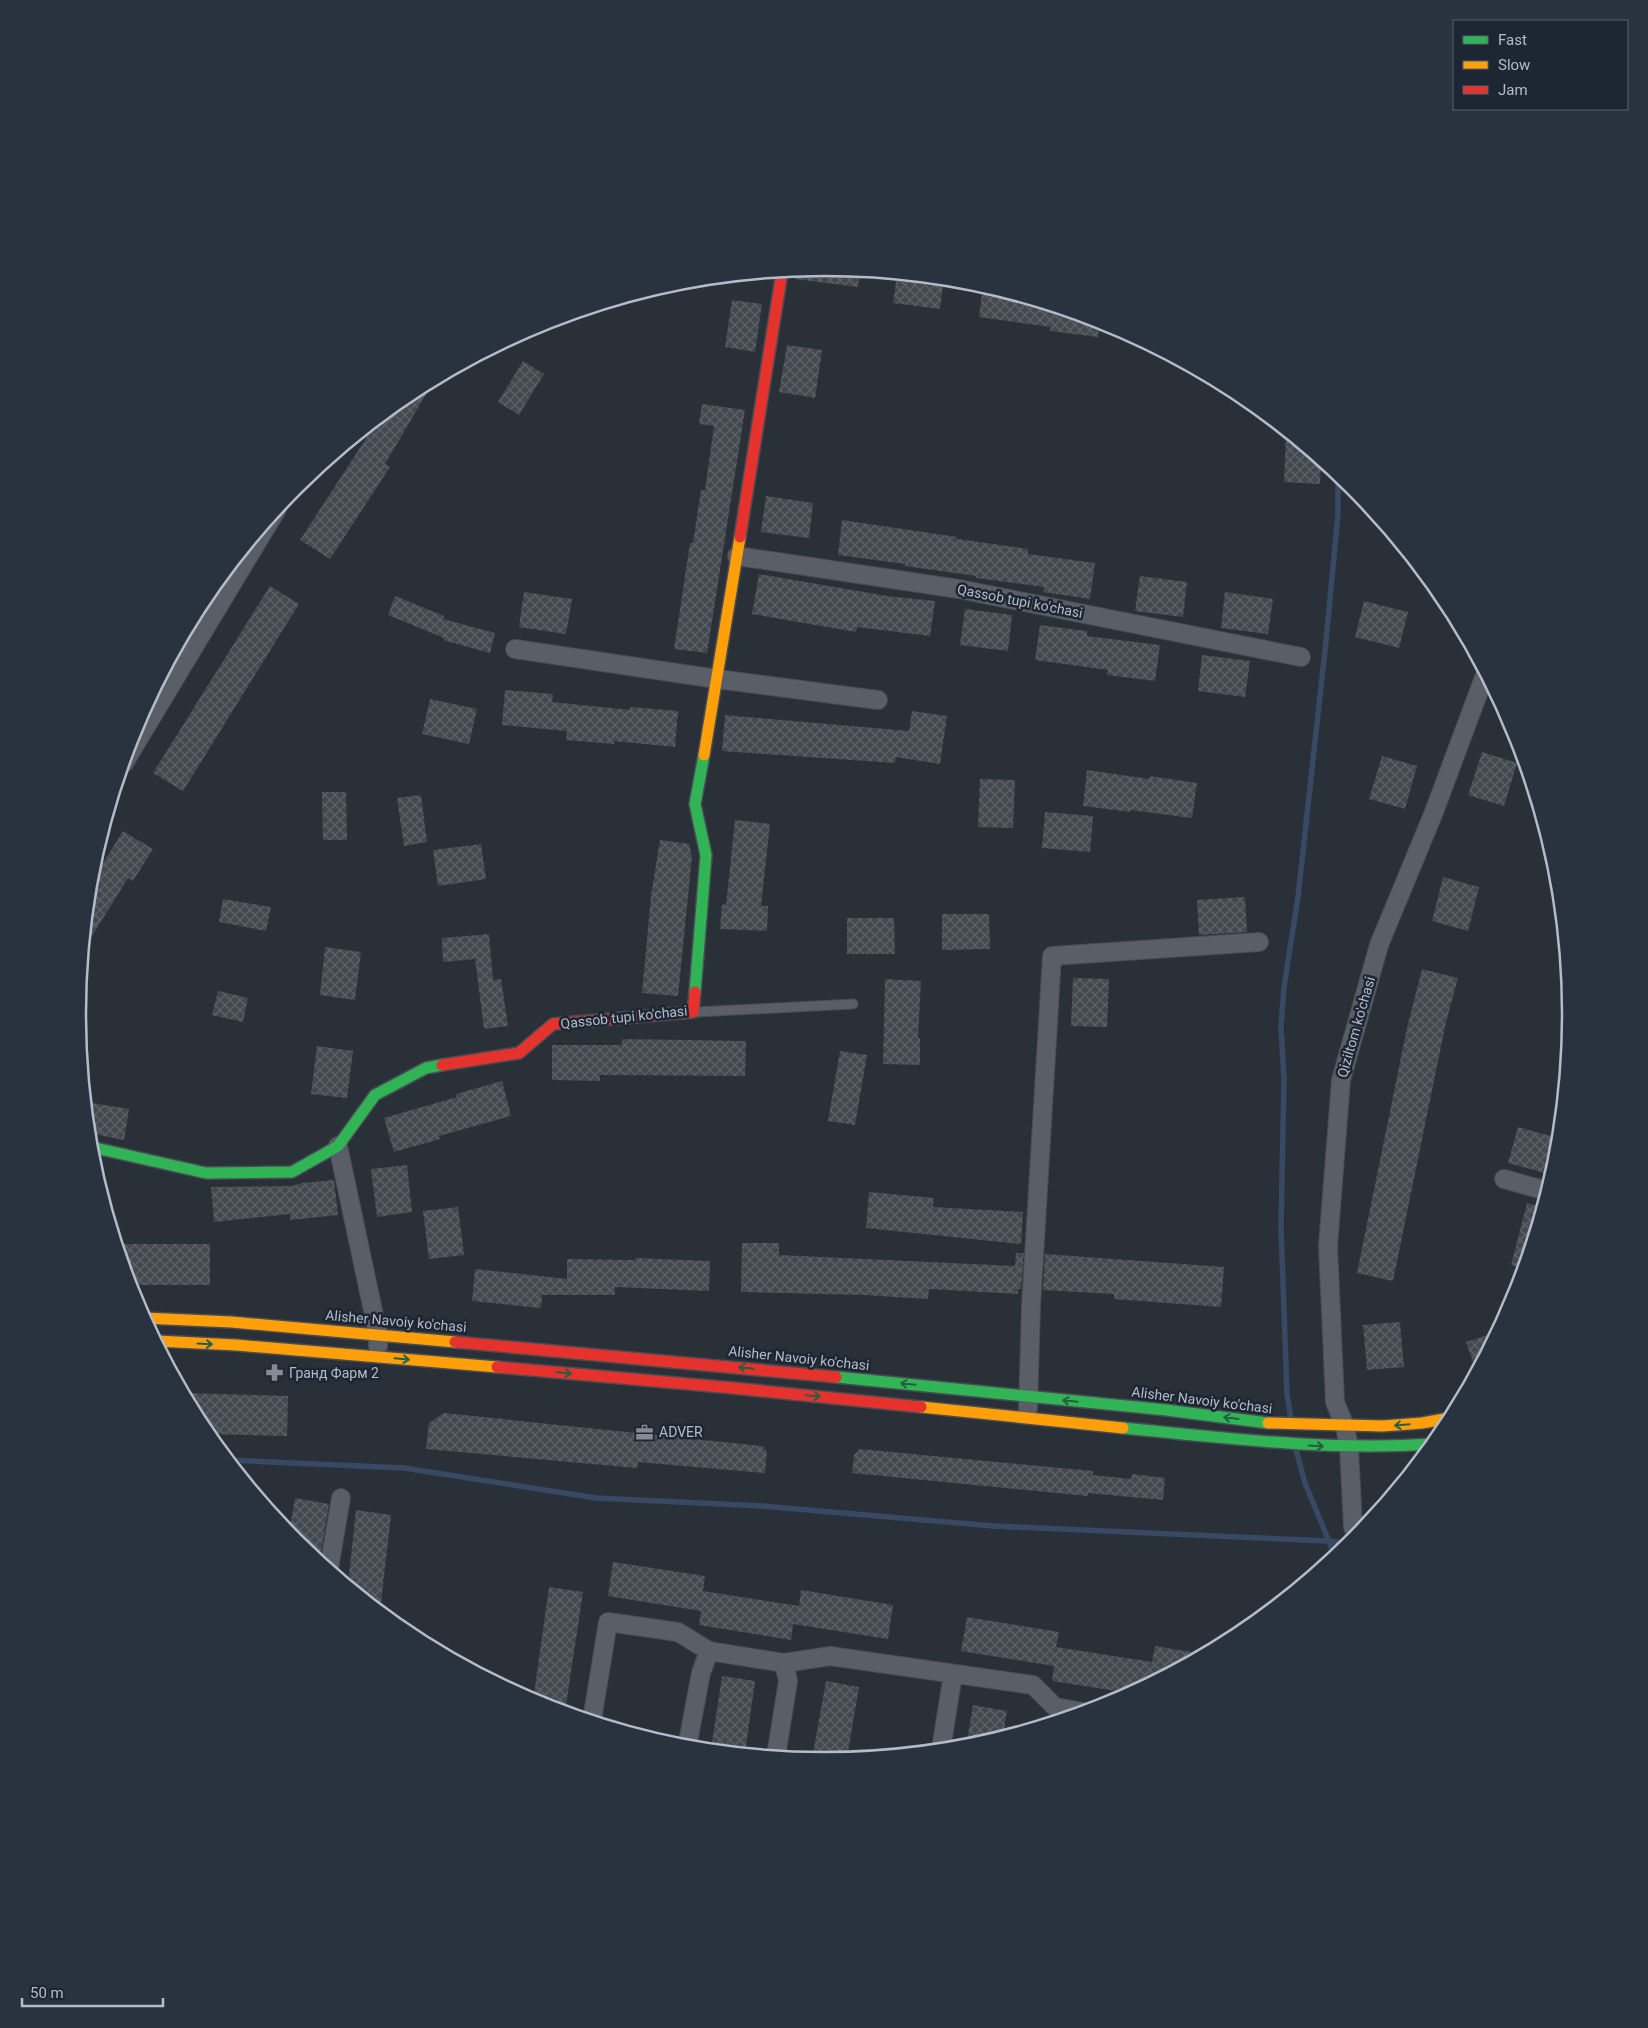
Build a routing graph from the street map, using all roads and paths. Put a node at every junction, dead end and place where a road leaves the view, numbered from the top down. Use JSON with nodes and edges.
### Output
{"nodes":[{"id":1,"x":781,"y":278,"type":"edge"},
{"id":2,"x":256,"y":545,"type":"edge"},
{"id":3,"x":737,"y":556,"type":"junction"},
{"id":4,"x":515,"y":649,"type":"dead end"},
{"id":5,"x":1301,"y":657,"type":"dead end"},
{"id":6,"x":717,"y":679,"type":"junction"},
{"id":7,"x":1483,"y":682,"type":"edge"},
{"id":8,"x":878,"y":700,"type":"dead end"},
{"id":9,"x":141,"y":735,"type":"edge"},
{"id":10,"x":1259,"y":942,"type":"dead end"},
{"id":11,"x":853,"y":1004,"type":"dead end"},
{"id":12,"x":693,"y":1012,"type":"junction"},
{"id":13,"x":338,"y":1146,"type":"junction"},
{"id":14,"x":99,"y":1149,"type":"edge"},
{"id":15,"x":1504,"y":1179,"type":"dead end"},
{"id":16,"x":1541,"y":1189,"type":"edge"},
{"id":17,"x":152,"y":1318,"type":"edge"},
{"id":18,"x":378,"y":1334,"type":"junction"},
{"id":19,"x":163,"y":1342,"type":"edge"},
{"id":20,"x":548,"y":1350,"type":"junction"},
{"id":21,"x":378,"y":1357,"type":"junction"},
{"id":22,"x":546,"y":1371,"type":"junction"},
{"id":23,"x":1028,"y":1396,"type":"junction"},
{"id":24,"x":1027,"y":1418,"type":"junction"},
{"id":25,"x":1440,"y":1419,"type":"edge"},
{"id":26,"x":1345,"y":1427,"type":"junction"},
{"id":27,"x":1422,"y":1445,"type":"edge"},
{"id":28,"x":1349,"y":1448,"type":"junction"},
{"id":29,"x":341,"y":1498,"type":"dead end"},
{"id":30,"x":1355,"y":1527,"type":"edge"},
{"id":31,"x":330,"y":1562,"type":"edge"},
{"id":32,"x":709,"y":1651,"type":"junction"},
{"id":33,"x":784,"y":1662,"type":"junction"},
{"id":34,"x":953,"y":1674,"type":"junction"},
{"id":35,"x":1070,"y":1710,"type":"edge"},
{"id":36,"x":593,"y":1715,"type":"edge"},
{"id":37,"x":688,"y":1739,"type":"edge"},
{"id":38,"x":942,"y":1742,"type":"edge"},
{"id":39,"x":777,"y":1750,"type":"edge"}],
"edges":[{"from":1,"to":3,"type":"main road","name":"Qassob tupi ko'chasi"},
{"from":2,"to":9,"type":"street"},
{"from":3,"to":5,"type":"street","name":"Qassob tupi ko'chasi"},
{"from":3,"to":6,"type":"main road","name":"Qassob tupi ko'chasi"},
{"from":4,"to":6,"type":"street"},
{"from":6,"to":8,"type":"street"},
{"from":6,"to":12,"type":"main road","name":"Qassob tupi ko'chasi"},
{"from":7,"to":26,"type":"street","name":"Qiziltom ko'chasi"},
{"from":10,"to":23,"type":"street"},
{"from":11,"to":12,"type":"lane"},
{"from":12,"to":13,"type":"main road","name":"Qassob tupi ko'chasi"},
{"from":13,"to":14,"type":"main road","name":"Qassob tupi ko'chasi"},
{"from":13,"to":18,"type":"street"},
{"from":15,"to":16,"type":"street"},
{"from":17,"to":18,"type":"main road","name":"Alisher Navoiy ko'chasi"},
{"from":18,"to":20,"type":"main road","name":"Alisher Navoiy ko'chasi"},
{"from":18,"to":21,"type":"street"},
{"from":19,"to":21,"type":"main road","one_way":true},
{"from":20,"to":22,"type":"main road"},
{"from":23,"to":20,"type":"main road","name":"Alisher Navoiy ko'chasi","one_way":true},
{"from":21,"to":22,"type":"main road","one_way":true},
{"from":22,"to":24,"type":"main road","one_way":true},
{"from":23,"to":24,"type":"street"},
{"from":26,"to":23,"type":"main road","name":"Alisher Navoiy ko'chasi","one_way":true},
{"from":24,"to":28,"type":"main road","one_way":true},
{"from":25,"to":26,"type":"main road","name":"Alisher Navoiy ko'chasi","one_way":true},
{"from":26,"to":28,"type":"street","name":"Qiziltom ko'chasi"},
{"from":27,"to":28,"type":"main road"},
{"from":28,"to":30,"type":"street","name":"Qiziltom ko'chasi"},
{"from":29,"to":31,"type":"street"},
{"from":32,"to":33,"type":"street"},
{"from":32,"to":36,"type":"street"},
{"from":32,"to":37,"type":"street"},
{"from":33,"to":34,"type":"street"},
{"from":33,"to":39,"type":"street"},
{"from":34,"to":35,"type":"street"},
{"from":34,"to":38,"type":"street"}]}
